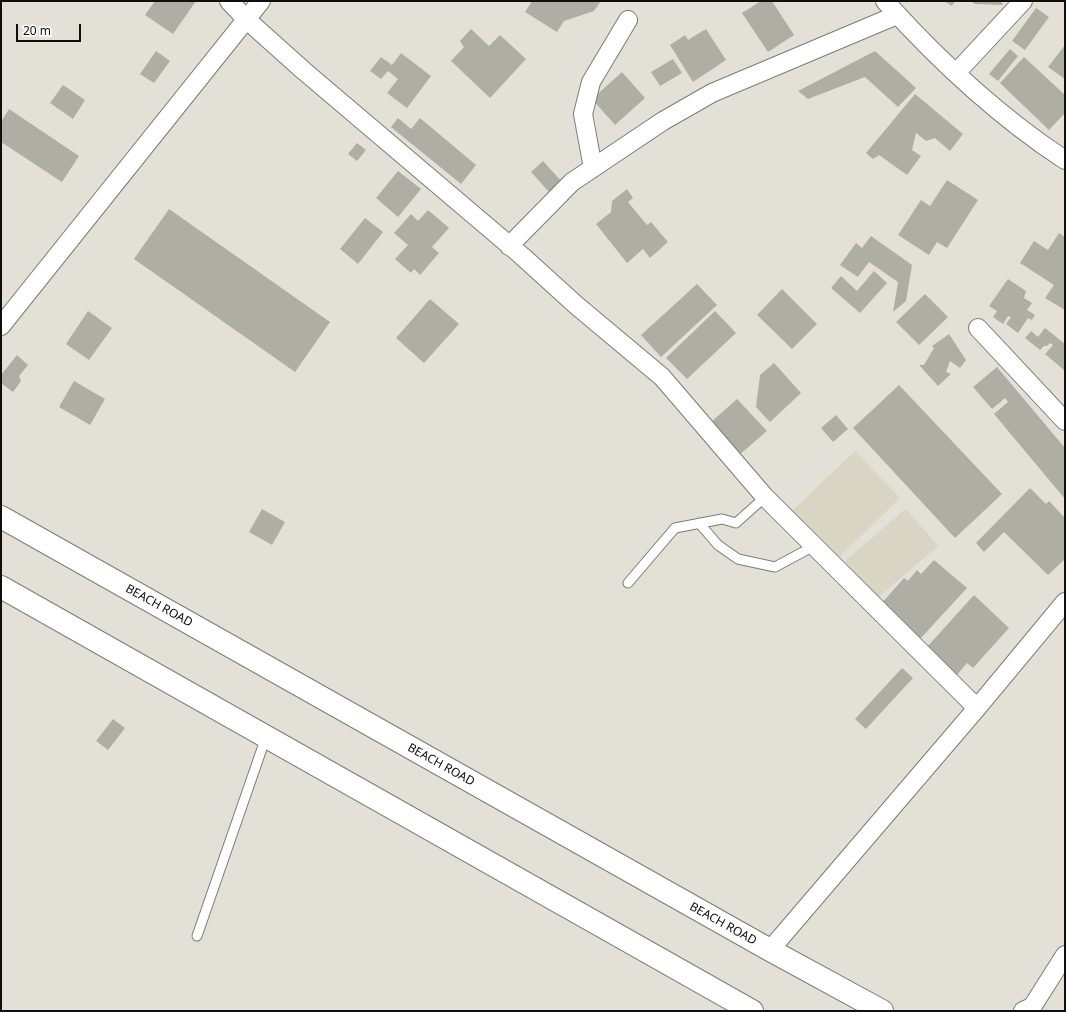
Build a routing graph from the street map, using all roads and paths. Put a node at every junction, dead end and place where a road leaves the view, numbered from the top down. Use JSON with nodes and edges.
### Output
{"nodes":[{"id":1,"x":229,"y":1,"type":"edge"},
{"id":2,"x":261,"y":1,"type":"edge"},
{"id":3,"x":885,"y":1,"type":"edge"},
{"id":4,"x":1023,"y":1,"type":"edge"},
{"id":5,"x":897,"y":15,"type":"junction"},
{"id":6,"x":247,"y":20,"type":"junction"},
{"id":7,"x":628,"y":20,"type":"dead end"},
{"id":8,"x":956,"y":73,"type":"junction"},
{"id":9,"x":1065,"y":160,"type":"edge"},
{"id":10,"x":593,"y":168,"type":"junction"},
{"id":11,"x":509,"y":246,"type":"junction"},
{"id":12,"x":1,"y":326,"type":"edge"},
{"id":13,"x":978,"y":328,"type":"dead end"},
{"id":14,"x":1065,"y":421,"type":"edge"},
{"id":15,"x":765,"y":497,"type":"junction"},
{"id":16,"x":1,"y":517,"type":"edge"},
{"id":17,"x":699,"y":523,"type":"junction"},
{"id":18,"x":814,"y":546,"type":"junction"},
{"id":19,"x":628,"y":583,"type":"dead end"},
{"id":20,"x":1,"y":587,"type":"edge"},
{"id":21,"x":1065,"y":602,"type":"edge"},
{"id":22,"x":977,"y":708,"type":"junction"},
{"id":23,"x":266,"y":737,"type":"junction"},
{"id":24,"x":197,"y":936,"type":"dead end"},
{"id":25,"x":770,"y":950,"type":"junction"},
{"id":26,"x":1065,"y":955,"type":"edge"},
{"id":27,"x":1030,"y":1010,"type":"edge"},
{"id":28,"x":752,"y":1011,"type":"edge"},
{"id":29,"x":882,"y":1011,"type":"edge"}],
"edges":[{"from":1,"to":6,"type":"street"},
{"from":2,"to":6,"type":"street"},
{"from":3,"to":5,"type":"street"},
{"from":4,"to":8,"type":"street"},
{"from":5,"to":8,"type":"street"},
{"from":5,"to":10,"type":"street"},
{"from":6,"to":11,"type":"street"},
{"from":6,"to":12,"type":"street"},
{"from":7,"to":10,"type":"street"},
{"from":8,"to":9,"type":"street"},
{"from":10,"to":11,"type":"street"},
{"from":11,"to":15,"type":"street"},
{"from":13,"to":14,"type":"street"},
{"from":15,"to":17,"type":"lane"},
{"from":15,"to":18,"type":"street"},
{"from":16,"to":25,"type":"highway","name":"BEACH ROAD"},
{"from":17,"to":18,"type":"lane"},
{"from":17,"to":19,"type":"lane"},
{"from":18,"to":22,"type":"street"},
{"from":20,"to":23,"type":"highway"},
{"from":21,"to":22,"type":"street"},
{"from":22,"to":25,"type":"street"},
{"from":23,"to":24,"type":"lane"},
{"from":23,"to":28,"type":"highway"},
{"from":25,"to":29,"type":"highway","name":"BEACH ROAD"},
{"from":26,"to":27,"type":"street"}]}
